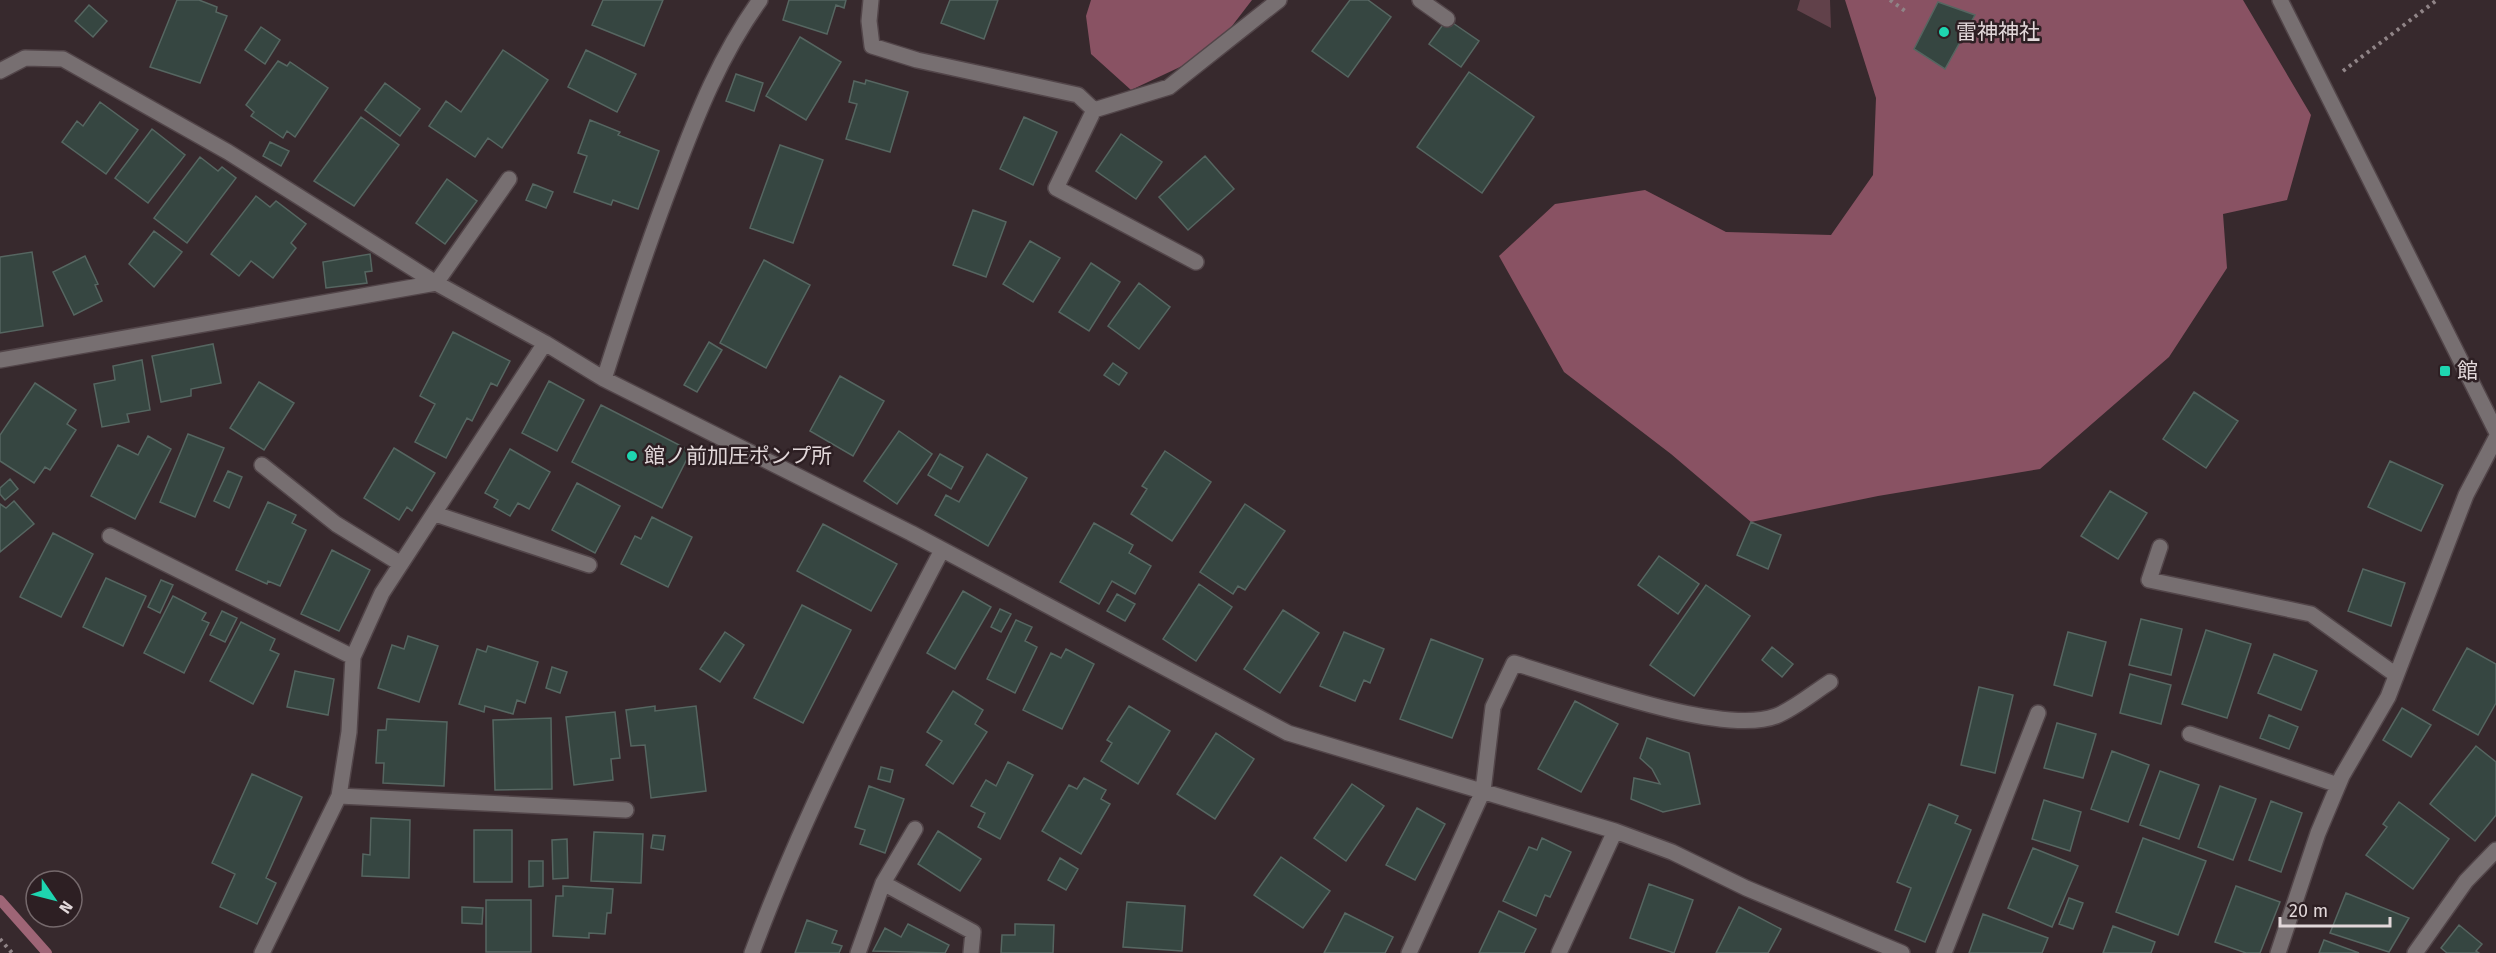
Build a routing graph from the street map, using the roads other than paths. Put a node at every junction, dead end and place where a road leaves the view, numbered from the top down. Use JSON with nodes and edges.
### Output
{"nodes":[{"id":1,"x":760,"y":0,"type":"edge"},
{"id":2,"x":872,"y":0,"type":"edge"},
{"id":3,"x":1279,"y":0,"type":"edge"},
{"id":4,"x":1420,"y":0,"type":"edge"},
{"id":5,"x":2280,"y":0,"type":"edge"},
{"id":6,"x":1447,"y":19,"type":"dead end"},
{"id":7,"x":0,"y":71,"type":"edge"},
{"id":8,"x":1094,"y":110,"type":"junction"},
{"id":9,"x":509,"y":178,"type":"dead end"},
{"id":10,"x":1196,"y":261,"type":"dead end"},
{"id":11,"x":436,"y":283,"type":"junction"},
{"id":12,"x":545,"y":343,"type":"junction"},
{"id":13,"x":0,"y":360,"type":"edge"},
{"id":14,"x":604,"y":379,"type":"junction"},
{"id":15,"x":2496,"y":431,"type":"edge"},
{"id":16,"x":2496,"y":438,"type":"edge"},
{"id":17,"x":262,"y":465,"type":"dead end"},
{"id":18,"x":435,"y":514,"type":"junction"},
{"id":19,"x":110,"y":536,"type":"dead end"},
{"id":20,"x":2160,"y":547,"type":"dead end"},
{"id":21,"x":942,"y":550,"type":"junction"},
{"id":22,"x":401,"y":564,"type":"junction"},
{"id":23,"x":589,"y":565,"type":"dead end"},
{"id":24,"x":353,"y":657,"type":"junction"},
{"id":25,"x":2396,"y":675,"type":"junction"},
{"id":26,"x":1830,"y":682,"type":"dead end"},
{"id":27,"x":2038,"y":713,"type":"dead end"},
{"id":28,"x":2190,"y":734,"type":"dead end"},
{"id":29,"x":2338,"y":785,"type":"junction"},
{"id":30,"x":1483,"y":790,"type":"junction"},
{"id":31,"x":339,"y":796,"type":"junction"},
{"id":32,"x":626,"y":810,"type":"dead end"},
{"id":33,"x":915,"y":829,"type":"dead end"},
{"id":34,"x":1615,"y":831,"type":"junction"},
{"id":35,"x":2496,"y":850,"type":"edge"},
{"id":36,"x":883,"y":883,"type":"junction"},
{"id":37,"x":262,"y":953,"type":"edge"},
{"id":38,"x":752,"y":953,"type":"edge"},
{"id":39,"x":858,"y":953,"type":"edge"},
{"id":40,"x":971,"y":953,"type":"edge"},
{"id":41,"x":1409,"y":953,"type":"edge"},
{"id":42,"x":1559,"y":953,"type":"edge"},
{"id":43,"x":1902,"y":953,"type":"edge"},
{"id":44,"x":1944,"y":953,"type":"edge"},
{"id":45,"x":2278,"y":953,"type":"edge"},
{"id":46,"x":2415,"y":953,"type":"edge"}],
"edges":[{"from":1,"to":14,"type":"street"},
{"from":2,"to":8,"type":"street"},
{"from":3,"to":8,"type":"street"},
{"from":4,"to":6,"type":"street"},
{"from":5,"to":15,"type":"street"},
{"from":7,"to":11,"type":"street"},
{"from":8,"to":10,"type":"street"},
{"from":9,"to":11,"type":"street"},
{"from":11,"to":12,"type":"street"},
{"from":11,"to":13,"type":"street"},
{"from":12,"to":14,"type":"street"},
{"from":12,"to":18,"type":"street"},
{"from":14,"to":21,"type":"street"},
{"from":16,"to":25,"type":"street"},
{"from":17,"to":22,"type":"street"},
{"from":18,"to":22,"type":"street"},
{"from":18,"to":23,"type":"street"},
{"from":19,"to":24,"type":"street"},
{"from":20,"to":25,"type":"street"},
{"from":21,"to":30,"type":"street"},
{"from":21,"to":38,"type":"street"},
{"from":22,"to":24,"type":"street"},
{"from":24,"to":31,"type":"street"},
{"from":25,"to":29,"type":"street"},
{"from":26,"to":30,"type":"street"},
{"from":27,"to":44,"type":"street"},
{"from":28,"to":29,"type":"street"},
{"from":29,"to":45,"type":"street"},
{"from":30,"to":34,"type":"street"},
{"from":30,"to":41,"type":"street"},
{"from":31,"to":32,"type":"street"},
{"from":31,"to":37,"type":"street"},
{"from":33,"to":36,"type":"street"},
{"from":34,"to":42,"type":"street"},
{"from":34,"to":43,"type":"street"},
{"from":35,"to":46,"type":"street"},
{"from":36,"to":39,"type":"street"},
{"from":36,"to":40,"type":"street"}]}
